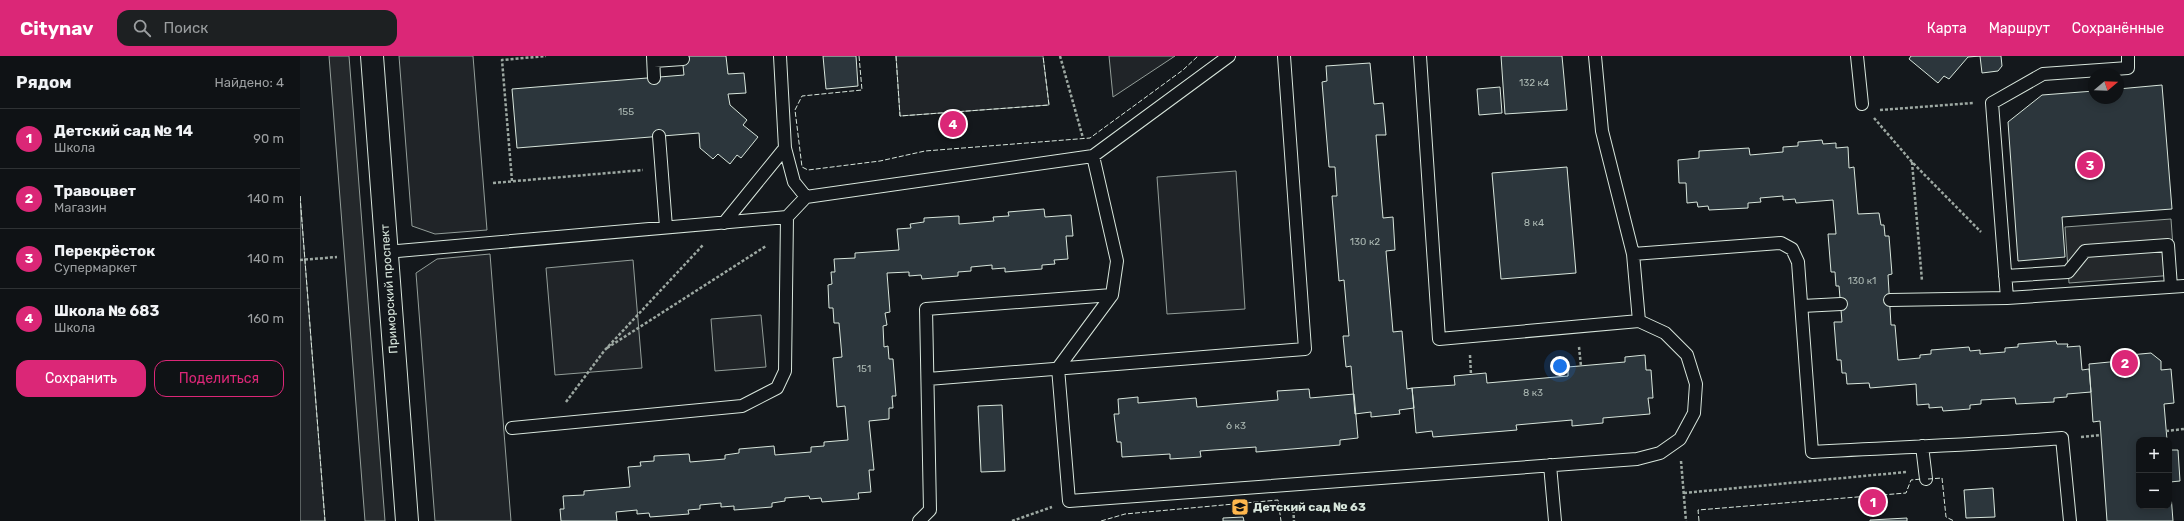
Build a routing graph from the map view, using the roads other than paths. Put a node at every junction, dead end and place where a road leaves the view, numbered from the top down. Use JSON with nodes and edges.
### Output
{"nodes":[{"id":1,"x":372,"y":56,"type":"edge"},
{"id":2,"x":780,"y":56,"type":"edge"},
{"id":3,"x":1230,"y":56,"type":"edge"},
{"id":4,"x":1284,"y":56,"type":"edge"},
{"id":5,"x":1420,"y":56,"type":"edge"},
{"id":6,"x":1595,"y":56,"type":"edge"},
{"id":7,"x":1857,"y":56,"type":"edge"},
{"id":8,"x":2128,"y":56,"type":"edge"},
{"id":9,"x":653,"y":59,"type":"edge"},
{"id":10,"x":683,"y":59,"type":"dead end"},
{"id":11,"x":654,"y":78,"type":"dead end"},
{"id":12,"x":1865,"y":108,"type":"road end"},
{"id":13,"x":659,"y":136,"type":"dead end"},
{"id":14,"x":786,"y":148,"type":"junction"},
{"id":15,"x":1093,"y":156,"type":"junction"},
{"id":16,"x":806,"y":197,"type":"junction"},
{"id":17,"x":787,"y":217,"type":"junction"},
{"id":18,"x":724,"y":223,"type":"junction"},
{"id":19,"x":666,"y":227,"type":"junction"},
{"id":20,"x":386,"y":252,"type":"junction"},
{"id":21,"x":1633,"y":254,"type":"junction"},
{"id":22,"x":2005,"y":276,"type":"junction"},
{"id":23,"x":2184,"y":286,"type":"edge"},
{"id":24,"x":2171,"y":287,"type":"junction"},
{"id":25,"x":1112,"y":296,"type":"junction"},
{"id":26,"x":2007,"y":298,"type":"junction"},
{"id":27,"x":1890,"y":300,"type":"dead end"},
{"id":28,"x":1841,"y":304,"type":"dead end"},
{"id":29,"x":1802,"y":306,"type":"junction"},
{"id":30,"x":1639,"y":321,"type":"junction"},
{"id":31,"x":1058,"y":368,"type":"junction"},
{"id":32,"x":928,"y":379,"type":"junction"},
{"id":33,"x":512,"y":428,"type":"dead end"},
{"id":34,"x":1922,"y":446,"type":"junction"},
{"id":35,"x":1550,"y":465,"type":"junction"},
{"id":36,"x":1925,"y":475,"type":"road end"},
{"id":37,"x":408,"y":521,"type":"edge"},
{"id":38,"x":920,"y":521,"type":"edge"},
{"id":39,"x":1555,"y":521,"type":"edge"},
{"id":40,"x":2070,"y":521,"type":"edge"}],
"edges":[{"from":1,"to":20,"type":"street","name":"Приморский проспект"},
{"from":2,"to":14,"type":"lane"},
{"from":3,"to":15,"type":"lane"},
{"from":4,"to":31,"type":"lane"},
{"from":5,"to":30,"type":"lane"},
{"from":6,"to":21,"type":"lane"},
{"from":7,"to":12,"type":"lane"},
{"from":8,"to":22,"type":"lane"},
{"from":9,"to":10,"type":"lane"},
{"from":9,"to":11,"type":"lane"},
{"from":13,"to":19,"type":"lane"},
{"from":14,"to":16,"type":"lane"},
{"from":14,"to":18,"type":"lane"},
{"from":15,"to":16,"type":"lane"},
{"from":15,"to":25,"type":"lane"},
{"from":16,"to":17,"type":"lane"},
{"from":17,"to":18,"type":"lane"},
{"from":17,"to":33,"type":"lane"},
{"from":18,"to":19,"type":"lane"},
{"from":19,"to":20,"type":"lane"},
{"from":20,"to":37,"type":"street","name":"Приморский проспект"},
{"from":21,"to":29,"type":"lane"},
{"from":21,"to":30,"type":"lane"},
{"from":22,"to":24,"type":"lane"},
{"from":22,"to":26,"type":"lane"},
{"from":23,"to":24,"type":"lane"},
{"from":24,"to":26,"type":"lane"},
{"from":25,"to":31,"type":"lane"},
{"from":25,"to":32,"type":"lane"},
{"from":26,"to":27,"type":"lane"},
{"from":28,"to":29,"type":"lane"},
{"from":29,"to":34,"type":"lane"},
{"from":30,"to":35,"type":"lane"},
{"from":31,"to":32,"type":"lane"},
{"from":31,"to":35,"type":"lane"},
{"from":32,"to":38,"type":"lane"},
{"from":34,"to":36,"type":"lane"},
{"from":34,"to":40,"type":"lane"},
{"from":35,"to":39,"type":"lane"}]}
